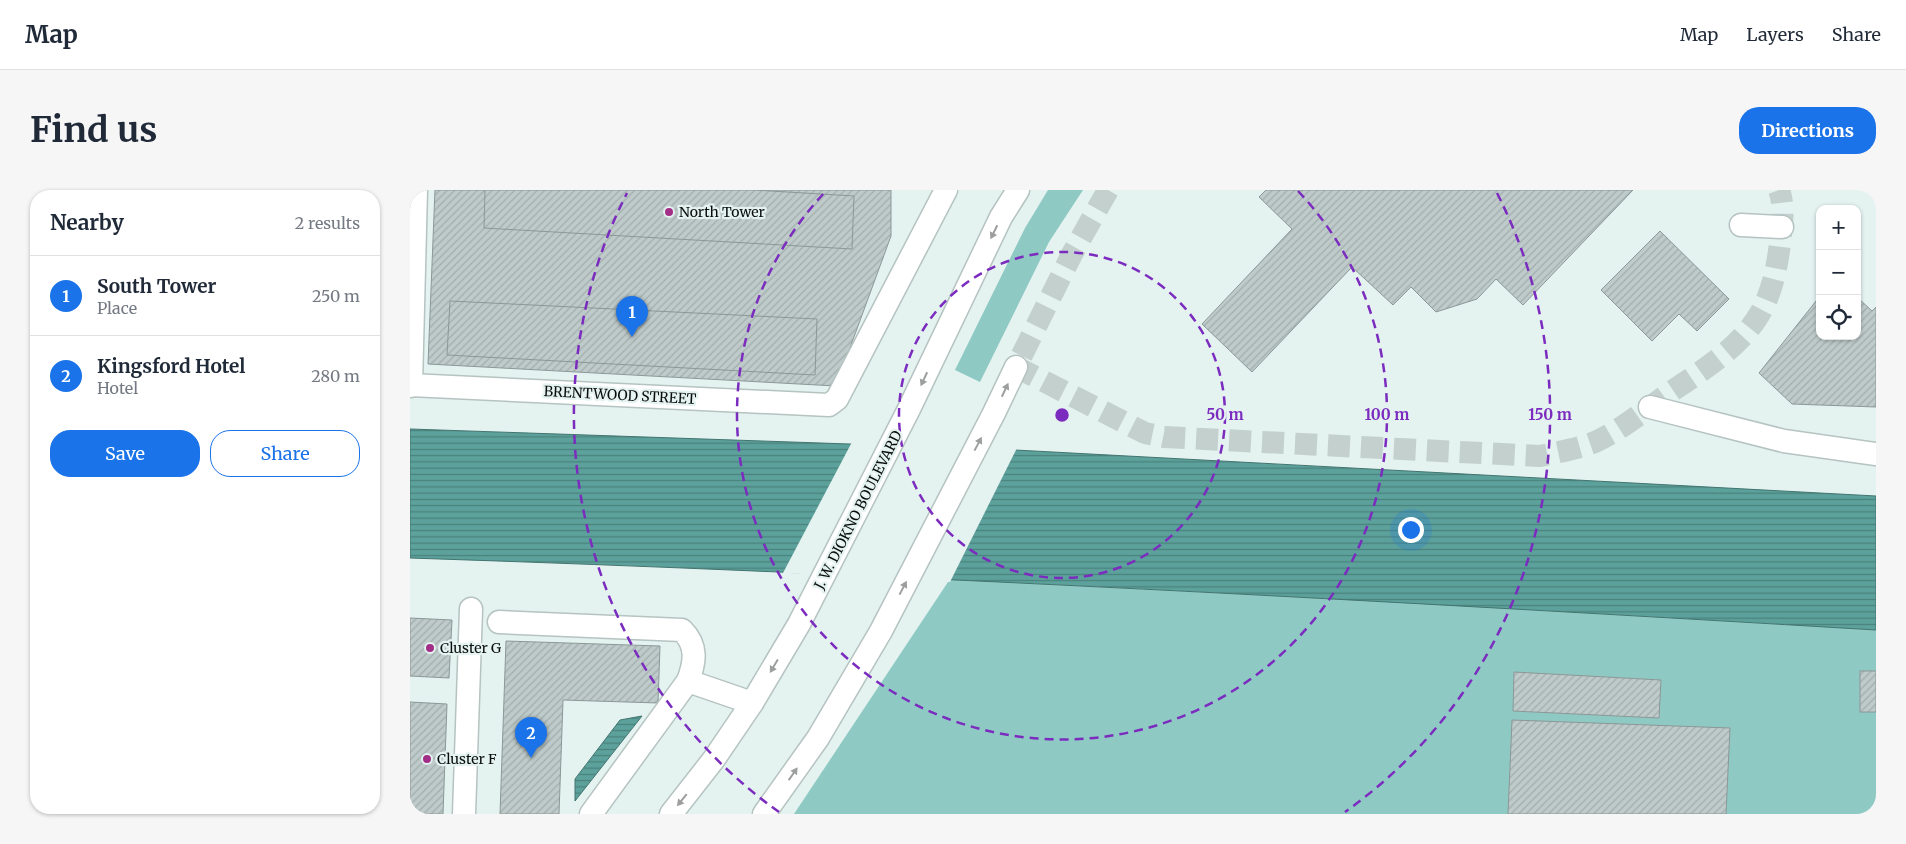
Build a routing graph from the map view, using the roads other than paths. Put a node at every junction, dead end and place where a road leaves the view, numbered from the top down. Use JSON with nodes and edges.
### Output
{"nodes":[{"id":1,"x":416,"y":190,"type":"edge"},
{"id":2,"x":946,"y":190,"type":"edge"},
{"id":3,"x":1018,"y":190,"type":"edge"},
{"id":4,"x":1741,"y":226,"type":"dead end"},
{"id":5,"x":1782,"y":226,"type":"dead end"},
{"id":6,"x":1016,"y":367,"type":"dead end"},
{"id":7,"x":411,"y":386,"type":"edge"},
{"id":8,"x":1650,"y":407,"type":"dead end"},
{"id":9,"x":1876,"y":454,"type":"edge"},
{"id":10,"x":471,"y":609,"type":"dead end"},
{"id":11,"x":499,"y":622,"type":"dead end"},
{"id":12,"x":688,"y":681,"type":"junction"},
{"id":13,"x":752,"y":703,"type":"junction"},
{"id":14,"x":464,"y":814,"type":"edge"},
{"id":15,"x":591,"y":814,"type":"edge"},
{"id":16,"x":671,"y":814,"type":"edge"},
{"id":17,"x":764,"y":814,"type":"edge"}],
"edges":[{"from":1,"to":7,"type":"street"},
{"from":2,"to":7,"type":"street","name":"BRENTWOOD STREET"},
{"from":3,"to":13,"type":"street","name":"J. W. DIOKNO BOULEVARD","one_way":true},
{"from":4,"to":5,"type":"street"},
{"from":17,"to":6,"type":"street","one_way":true},
{"from":8,"to":9,"type":"street"},
{"from":10,"to":14,"type":"street"},
{"from":11,"to":12,"type":"street"},
{"from":12,"to":13,"type":"street"},
{"from":12,"to":15,"type":"street"},
{"from":13,"to":16,"type":"street","name":"J. W. DIOKNO BOULEVARD","one_way":true}]}
